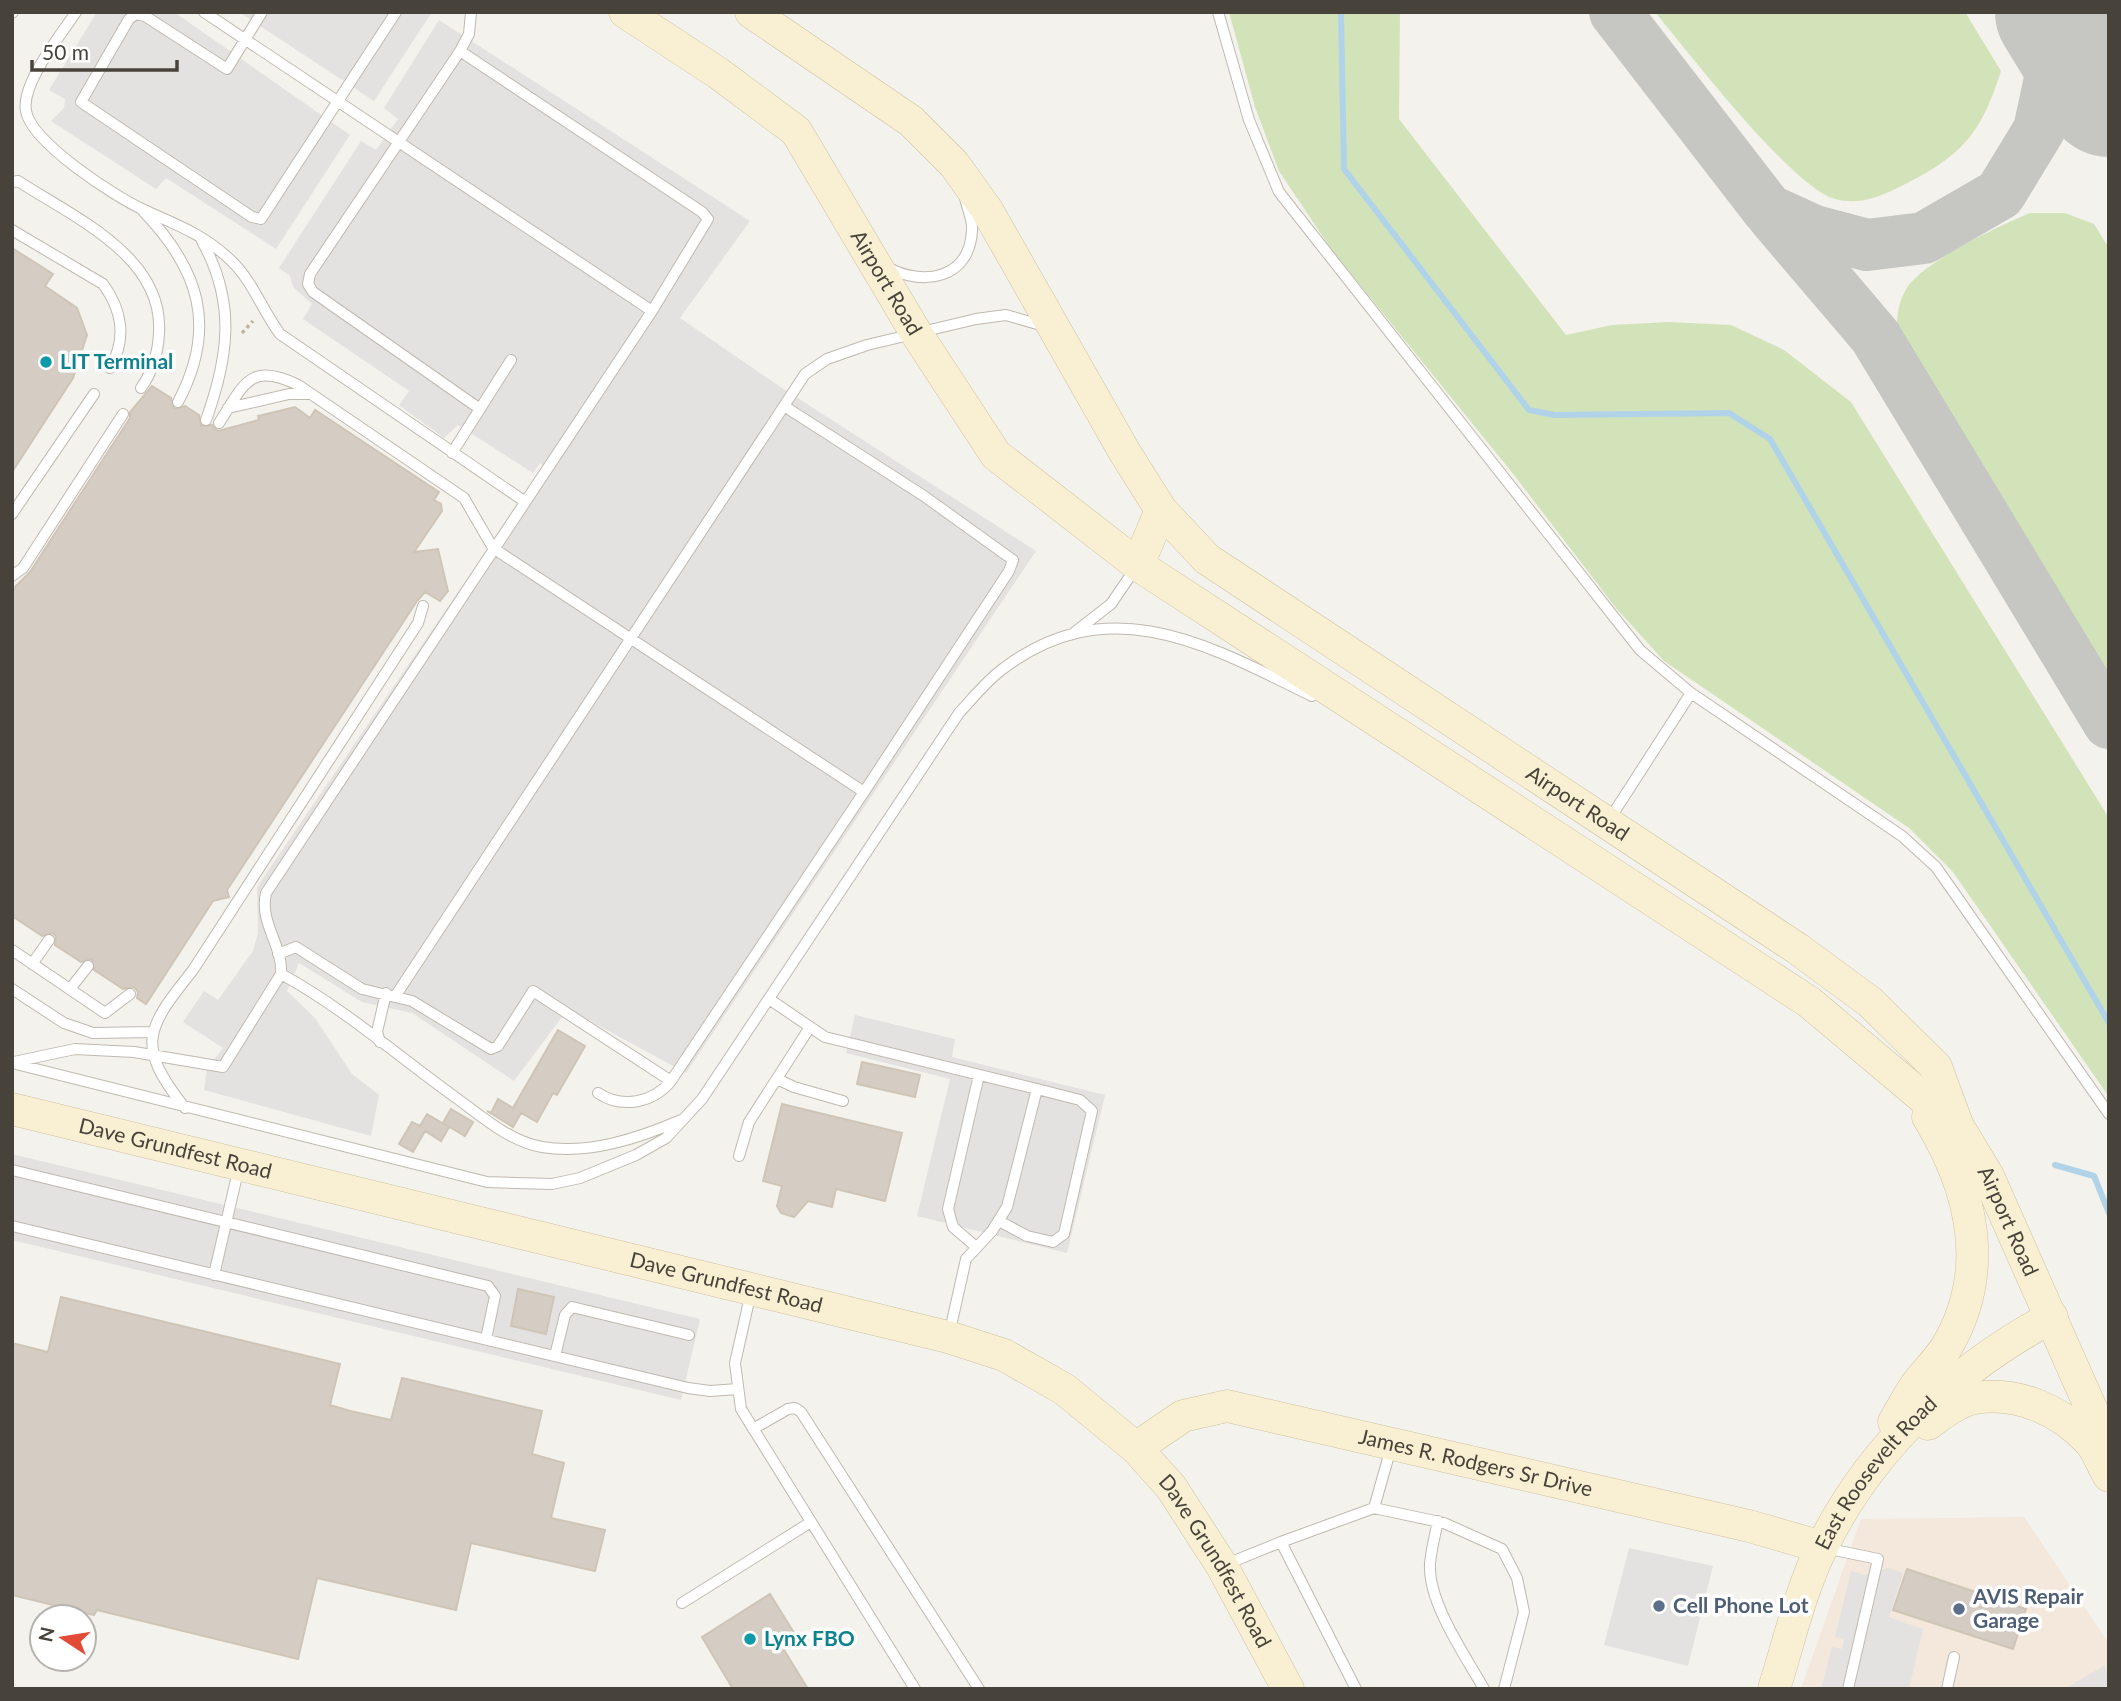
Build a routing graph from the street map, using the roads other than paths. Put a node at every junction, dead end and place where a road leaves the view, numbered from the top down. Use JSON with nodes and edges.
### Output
{"nodes":[{"id":1,"x":76,"y":12,"type":"edge"},
{"id":2,"x":204,"y":12,"type":"edge"},
{"id":3,"x":262,"y":12,"type":"edge"},
{"id":4,"x":396,"y":12,"type":"edge"},
{"id":5,"x":471,"y":12,"type":"edge"},
{"id":6,"x":625,"y":12,"type":"edge"},
{"id":7,"x":751,"y":12,"type":"edge"},
{"id":8,"x":1217,"y":12,"type":"edge"},
{"id":9,"x":245,"y":40,"type":"junction"},
{"id":10,"x":460,"y":51,"type":"junction"},
{"id":11,"x":338,"y":101,"type":"junction"},
{"id":12,"x":399,"y":142,"type":"junction"},
{"id":13,"x":954,"y":164,"type":"junction"},
{"id":14,"x":12,"y":182,"type":"edge"},
{"id":15,"x":141,"y":209,"type":"junction"},
{"id":16,"x":12,"y":230,"type":"edge"},
{"id":17,"x":199,"y":235,"type":"junction"},
{"id":18,"x":872,"y":259,"type":"junction"},
{"id":19,"x":652,"y":311,"type":"junction"},
{"id":20,"x":1056,"y":331,"type":"junction"},
{"id":21,"x":916,"y":333,"type":"junction"},
{"id":22,"x":512,"y":360,"type":"dead end"},
{"id":23,"x":110,"y":368,"type":"dead end"},
{"id":24,"x":141,"y":388,"type":"dead end"},
{"id":25,"x":94,"y":394,"type":"dead end"},
{"id":26,"x":310,"y":394,"type":"junction"},
{"id":27,"x":178,"y":402,"type":"dead end"},
{"id":28,"x":784,"y":406,"type":"junction"},
{"id":29,"x":228,"y":408,"type":"junction"},
{"id":30,"x":480,"y":409,"type":"junction"},
{"id":31,"x":123,"y":414,"type":"dead end"},
{"id":32,"x":206,"y":420,"type":"dead end"},
{"id":33,"x":219,"y":423,"type":"dead end"},
{"id":34,"x":452,"y":453,"type":"junction"},
{"id":35,"x":524,"y":501,"type":"junction"},
{"id":36,"x":1161,"y":510,"type":"junction"},
{"id":37,"x":12,"y":514,"type":"edge"},
{"id":38,"x":493,"y":548,"type":"junction"},
{"id":39,"x":1138,"y":565,"type":"junction"},
{"id":40,"x":12,"y":576,"type":"edge"},
{"id":41,"x":423,"y":606,"type":"dead end"},
{"id":42,"x":1075,"y":632,"type":"junction"},
{"id":43,"x":631,"y":638,"type":"junction"},
{"id":44,"x":1691,"y":693,"type":"junction"},
{"id":45,"x":1427,"y":751,"type":"junction"},
{"id":46,"x":864,"y":792,"type":"junction"},
{"id":47,"x":1606,"y":825,"type":"junction"},
{"id":48,"x":49,"y":940,"type":"dead end"},
{"id":49,"x":12,"y":950,"type":"edge"},
{"id":50,"x":278,"y":954,"type":"junction"},
{"id":51,"x":32,"y":964,"type":"junction"},
{"id":52,"x":88,"y":966,"type":"dead end"},
{"id":53,"x":281,"y":974,"type":"junction"},
{"id":54,"x":12,"y":989,"type":"edge"},
{"id":55,"x":70,"y":989,"type":"junction"},
{"id":56,"x":130,"y":994,"type":"dead end"},
{"id":57,"x":391,"y":994,"type":"junction"},
{"id":58,"x":769,"y":999,"type":"junction"},
{"id":59,"x":810,"y":1027,"type":"junction"},
{"id":60,"x":152,"y":1032,"type":"junction"},
{"id":61,"x":380,"y":1042,"type":"junction"},
{"id":62,"x":153,"y":1055,"type":"junction"},
{"id":63,"x":12,"y":1063,"type":"edge"},
{"id":64,"x":979,"y":1075,"type":"junction"},
{"id":65,"x":777,"y":1079,"type":"junction"},
{"id":66,"x":671,"y":1081,"type":"junction"},
{"id":67,"x":1909,"y":1086,"type":"junction"},
{"id":68,"x":1037,"y":1090,"type":"junction"},
{"id":69,"x":598,"y":1093,"type":"dead end"},
{"id":70,"x":843,"y":1101,"type":"dead end"},
{"id":71,"x":185,"y":1108,"type":"junction"},
{"id":72,"x":12,"y":1109,"type":"edge"},
{"id":73,"x":2109,"y":1114,"type":"edge"},
{"id":74,"x":687,"y":1117,"type":"junction"},
{"id":75,"x":1959,"y":1128,"type":"junction"},
{"id":76,"x":739,"y":1156,"type":"dead end"},
{"id":77,"x":239,"y":1165,"type":"junction"},
{"id":78,"x":12,"y":1170,"type":"edge"},
{"id":79,"x":999,"y":1221,"type":"junction"},
{"id":80,"x":226,"y":1222,"type":"junction"},
{"id":81,"x":12,"y":1226,"type":"edge"},
{"id":82,"x":975,"y":1246,"type":"junction"},
{"id":83,"x":214,"y":1275,"type":"junction"},
{"id":84,"x":752,"y":1290,"type":"junction"},
{"id":85,"x":2052,"y":1317,"type":"junction"},
{"id":86,"x":689,"y":1335,"type":"dead end"},
{"id":87,"x":948,"y":1337,"type":"junction"},
{"id":88,"x":486,"y":1339,"type":"junction"},
{"id":89,"x":555,"y":1356,"type":"junction"},
{"id":90,"x":738,"y":1389,"type":"junction"},
{"id":91,"x":753,"y":1429,"type":"junction"},
{"id":92,"x":1393,"y":1444,"type":"junction"},
{"id":93,"x":1136,"y":1448,"type":"junction"},
{"id":94,"x":2109,"y":1449,"type":"edge"},
{"id":95,"x":2109,"y":1476,"type":"edge"},
{"id":96,"x":1857,"y":1488,"type":"junction"},
{"id":97,"x":1374,"y":1508,"type":"junction"},
{"id":98,"x":1438,"y":1521,"type":"junction"},
{"id":99,"x":811,"y":1522,"type":"junction"},
{"id":100,"x":1281,"y":1542,"type":"junction"},
{"id":101,"x":1822,"y":1547,"type":"junction"},
{"id":102,"x":1222,"y":1566,"type":"junction"},
{"id":103,"x":682,"y":1603,"type":"dead end"},
{"id":104,"x":1954,"y":1657,"type":"dead end"},
{"id":105,"x":915,"y":1689,"type":"edge"},
{"id":106,"x":979,"y":1689,"type":"edge"},
{"id":107,"x":1288,"y":1689,"type":"edge"},
{"id":108,"x":1356,"y":1689,"type":"edge"},
{"id":109,"x":1484,"y":1689,"type":"edge"},
{"id":110,"x":1504,"y":1689,"type":"edge"},
{"id":111,"x":1774,"y":1689,"type":"edge"},
{"id":112,"x":1847,"y":1689,"type":"edge"},
{"id":113,"x":1947,"y":1689,"type":"edge"}],
"edges":[{"from":1,"to":15,"type":"lane"},
{"from":2,"to":9,"type":"lane"},
{"from":3,"to":9,"type":"lane"},
{"from":4,"to":11,"type":"lane"},
{"from":5,"to":10,"type":"lane"},
{"from":6,"to":18,"type":"main road","name":"Airport Road"},
{"from":7,"to":13,"type":"main road","name":"Airport Road"},
{"from":8,"to":44,"type":"lane"},
{"from":9,"to":11,"type":"lane"},
{"from":9,"to":11,"type":"lane"},
{"from":10,"to":12,"type":"lane"},
{"from":10,"to":19,"type":"lane"},
{"from":11,"to":12,"type":"lane"},
{"from":12,"to":19,"type":"lane"},
{"from":12,"to":30,"type":"lane"},
{"from":13,"to":18,"type":"lane"},
{"from":13,"to":20,"type":"main road","name":"Airport Road"},
{"from":14,"to":24,"type":"lane"},
{"from":15,"to":17,"type":"lane"},
{"from":15,"to":27,"type":"lane"},
{"from":16,"to":23,"type":"lane"},
{"from":17,"to":32,"type":"lane"},
{"from":17,"to":34,"type":"lane"},
{"from":18,"to":21,"type":"main road","name":"Airport Road"},
{"from":19,"to":35,"type":"lane"},
{"from":20,"to":21,"type":"lane"},
{"from":20,"to":36,"type":"main road","name":"Airport Road"},
{"from":21,"to":28,"type":"lane"},
{"from":21,"to":39,"type":"main road","name":"Airport Road"},
{"from":22,"to":30,"type":"lane"},
{"from":25,"to":37,"type":"lane"},
{"from":26,"to":29,"type":"lane"},
{"from":26,"to":29,"type":"lane"},
{"from":26,"to":38,"type":"lane"},
{"from":28,"to":43,"type":"lane"},
{"from":28,"to":46,"type":"lane"},
{"from":29,"to":33,"type":"lane"},
{"from":30,"to":34,"type":"lane"},
{"from":31,"to":40,"type":"lane"},
{"from":34,"to":35,"type":"lane"},
{"from":35,"to":38,"type":"lane"},
{"from":36,"to":39,"type":"main road"},
{"from":36,"to":47,"type":"main road","name":"Airport Road"},
{"from":38,"to":43,"type":"lane"},
{"from":38,"to":50,"type":"lane"},
{"from":39,"to":42,"type":"lane"},
{"from":39,"to":45,"type":"main road","name":"Airport Road"},
{"from":41,"to":60,"type":"lane"},
{"from":42,"to":45,"type":"lane"},
{"from":42,"to":58,"type":"lane"},
{"from":43,"to":46,"type":"lane"},
{"from":43,"to":57,"type":"lane"},
{"from":44,"to":47,"type":"lane"},
{"from":44,"to":73,"type":"lane"},
{"from":45,"to":67,"type":"main road","name":"Airport Road"},
{"from":46,"to":66,"type":"lane"},
{"from":47,"to":75,"type":"main road","name":"Airport Road"},
{"from":48,"to":51,"type":"lane"},
{"from":49,"to":51,"type":"lane"},
{"from":50,"to":53,"type":"lane"},
{"from":50,"to":57,"type":"lane"},
{"from":51,"to":55,"type":"lane"},
{"from":52,"to":55,"type":"lane"},
{"from":53,"to":61,"type":"lane"},
{"from":53,"to":62,"type":"lane"},
{"from":54,"to":60,"type":"lane"},
{"from":55,"to":56,"type":"lane"},
{"from":57,"to":61,"type":"lane"},
{"from":57,"to":66,"type":"lane"},
{"from":58,"to":59,"type":"lane"},
{"from":58,"to":74,"type":"lane"},
{"from":59,"to":64,"type":"lane"},
{"from":59,"to":65,"type":"lane"},
{"from":60,"to":62,"type":"lane"},
{"from":61,"to":74,"type":"lane"},
{"from":62,"to":63,"type":"lane"},
{"from":62,"to":71,"type":"lane"},
{"from":63,"to":71,"type":"lane"},
{"from":64,"to":68,"type":"lane"},
{"from":64,"to":82,"type":"lane"},
{"from":65,"to":70,"type":"lane"},
{"from":65,"to":76,"type":"lane"},
{"from":66,"to":69,"type":"lane"},
{"from":67,"to":75,"type":"main road","name":"Airport Road"},
{"from":67,"to":96,"type":"main road"},
{"from":68,"to":79,"type":"lane"},
{"from":68,"to":79,"type":"lane"},
{"from":71,"to":74,"type":"lane"},
{"from":72,"to":77,"type":"main road","name":"Dave Grundfest Road"},
{"from":75,"to":85,"type":"main road","name":"Airport Road"},
{"from":77,"to":80,"type":"lane"},
{"from":77,"to":84,"type":"main road","name":"Dave Grundfest Road"},
{"from":78,"to":80,"type":"lane"},
{"from":79,"to":82,"type":"lane"},
{"from":80,"to":83,"type":"lane"},
{"from":80,"to":88,"type":"lane"},
{"from":81,"to":83,"type":"lane"},
{"from":82,"to":87,"type":"lane"},
{"from":83,"to":88,"type":"lane"},
{"from":84,"to":87,"type":"main road","name":"Dave Grundfest Road"},
{"from":84,"to":90,"type":"lane"},
{"from":85,"to":94,"type":"main road","name":"Airport Road"},
{"from":85,"to":96,"type":"main road","name":"East Roosevelt Road"},
{"from":86,"to":89,"type":"lane"},
{"from":87,"to":93,"type":"main road","name":"Dave Grundfest Road"},
{"from":88,"to":89,"type":"lane"},
{"from":89,"to":90,"type":"lane"},
{"from":90,"to":91,"type":"lane"},
{"from":91,"to":99,"type":"lane"},
{"from":91,"to":106,"type":"lane"},
{"from":92,"to":93,"type":"main road","name":"James R. Rodgers Sr Drive"},
{"from":92,"to":97,"type":"lane"},
{"from":92,"to":101,"type":"main road","name":"James R. Rodgers Sr Drive"},
{"from":93,"to":102,"type":"main road","name":"Dave Grundfest Road"},
{"from":95,"to":96,"type":"main road"},
{"from":96,"to":101,"type":"main road","name":"East Roosevelt Road"},
{"from":97,"to":98,"type":"lane"},
{"from":97,"to":100,"type":"lane"},
{"from":98,"to":109,"type":"lane"},
{"from":98,"to":110,"type":"lane"},
{"from":99,"to":103,"type":"lane"},
{"from":99,"to":105,"type":"lane"},
{"from":100,"to":102,"type":"lane"},
{"from":100,"to":108,"type":"lane"},
{"from":101,"to":111,"type":"main road","name":"East Roosevelt Road"},
{"from":101,"to":112,"type":"lane"},
{"from":102,"to":107,"type":"main road","name":"Dave Grundfest Road"},
{"from":104,"to":113,"type":"lane"}]}
